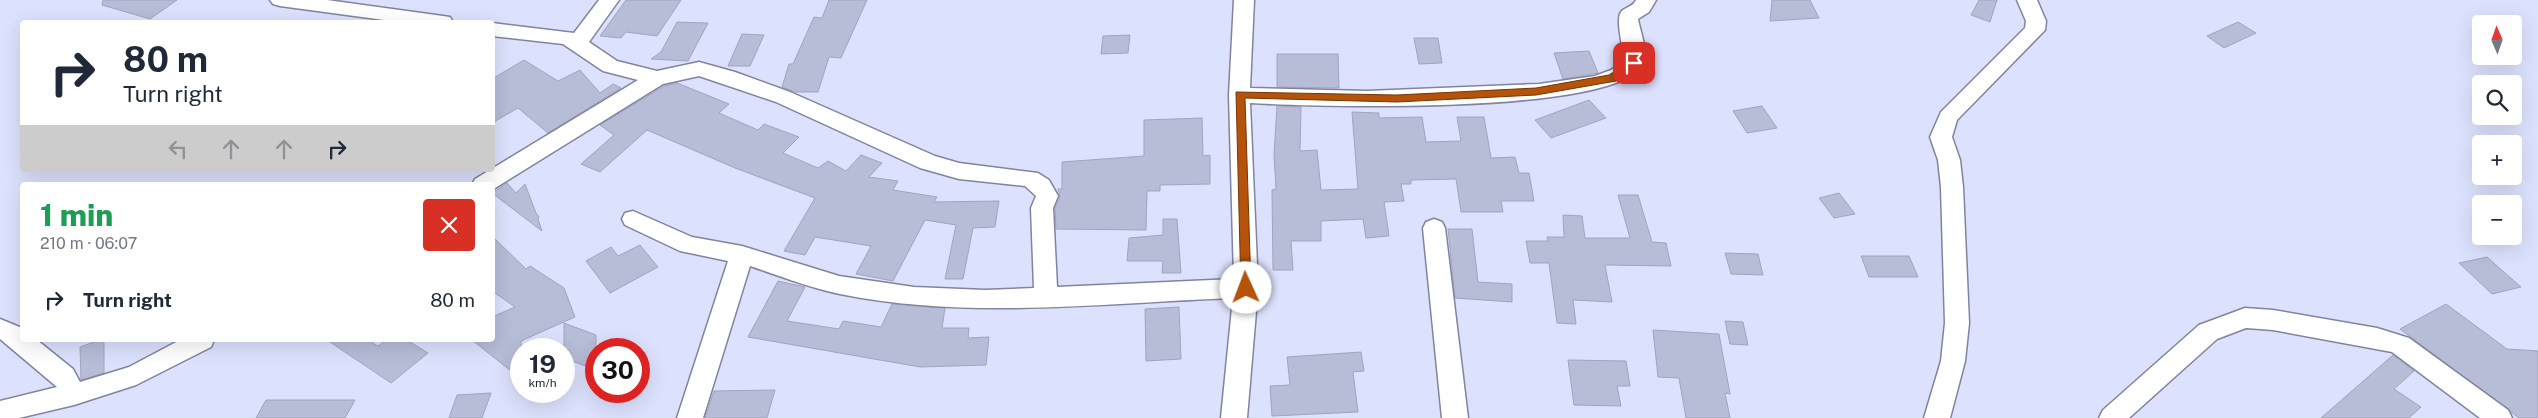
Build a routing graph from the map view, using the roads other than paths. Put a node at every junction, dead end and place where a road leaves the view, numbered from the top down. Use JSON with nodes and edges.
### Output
{"nodes":[{"id":1,"x":280,"y":0,"type":"edge"},
{"id":2,"x":609,"y":0,"type":"edge"},
{"id":3,"x":1244,"y":0,"type":"edge"},
{"id":4,"x":1646,"y":0,"type":"edge"},
{"id":5,"x":2027,"y":0,"type":"edge"},
{"id":6,"x":428,"y":20,"type":"edge"},
{"id":7,"x":495,"y":29,"type":"edge"},
{"id":8,"x":577,"y":44,"type":"junction"},
{"id":9,"x":657,"y":78,"type":"junction"},
{"id":10,"x":1239,"y":95,"type":"junction"},
{"id":11,"x":488,"y":182,"type":"edge"},
{"id":12,"x":633,"y":219,"type":"dead end"},
{"id":13,"x":1434,"y":228,"type":"dead end"},
{"id":14,"x":742,"y":255,"type":"junction"},
{"id":15,"x":1246,"y":288,"type":"junction"},
{"id":16,"x":1046,"y":296,"type":"junction"},
{"id":17,"x":0,"y":329,"type":"edge"},
{"id":18,"x":20,"y":340,"type":"edge"},
{"id":19,"x":22,"y":342,"type":"edge"},
{"id":20,"x":198,"y":342,"type":"edge"},
{"id":21,"x":74,"y":394,"type":"junction"},
{"id":22,"x":0,"y":412,"type":"edge"},
{"id":23,"x":690,"y":418,"type":"edge"},
{"id":24,"x":1234,"y":418,"type":"edge"},
{"id":25,"x":1455,"y":418,"type":"edge"},
{"id":26,"x":1938,"y":418,"type":"edge"},
{"id":27,"x":2112,"y":418,"type":"edge"},
{"id":28,"x":2499,"y":418,"type":"edge"}],
"edges":[{"from":1,"to":6,"type":"street"},
{"from":2,"to":8,"type":"street"},
{"from":3,"to":10,"type":"street"},
{"from":4,"to":10,"type":"street"},
{"from":5,"to":26,"type":"street"},
{"from":7,"to":8,"type":"street"},
{"from":8,"to":9,"type":"street"},
{"from":9,"to":11,"type":"street"},
{"from":9,"to":16,"type":"street"},
{"from":10,"to":15,"type":"street"},
{"from":12,"to":14,"type":"street"},
{"from":13,"to":25,"type":"street"},
{"from":14,"to":16,"type":"street"},
{"from":14,"to":23,"type":"street"},
{"from":15,"to":16,"type":"street"},
{"from":15,"to":24,"type":"street"},
{"from":17,"to":18,"type":"street"},
{"from":19,"to":21,"type":"street"},
{"from":20,"to":21,"type":"street"},
{"from":21,"to":22,"type":"street"},
{"from":27,"to":28,"type":"street"}]}
